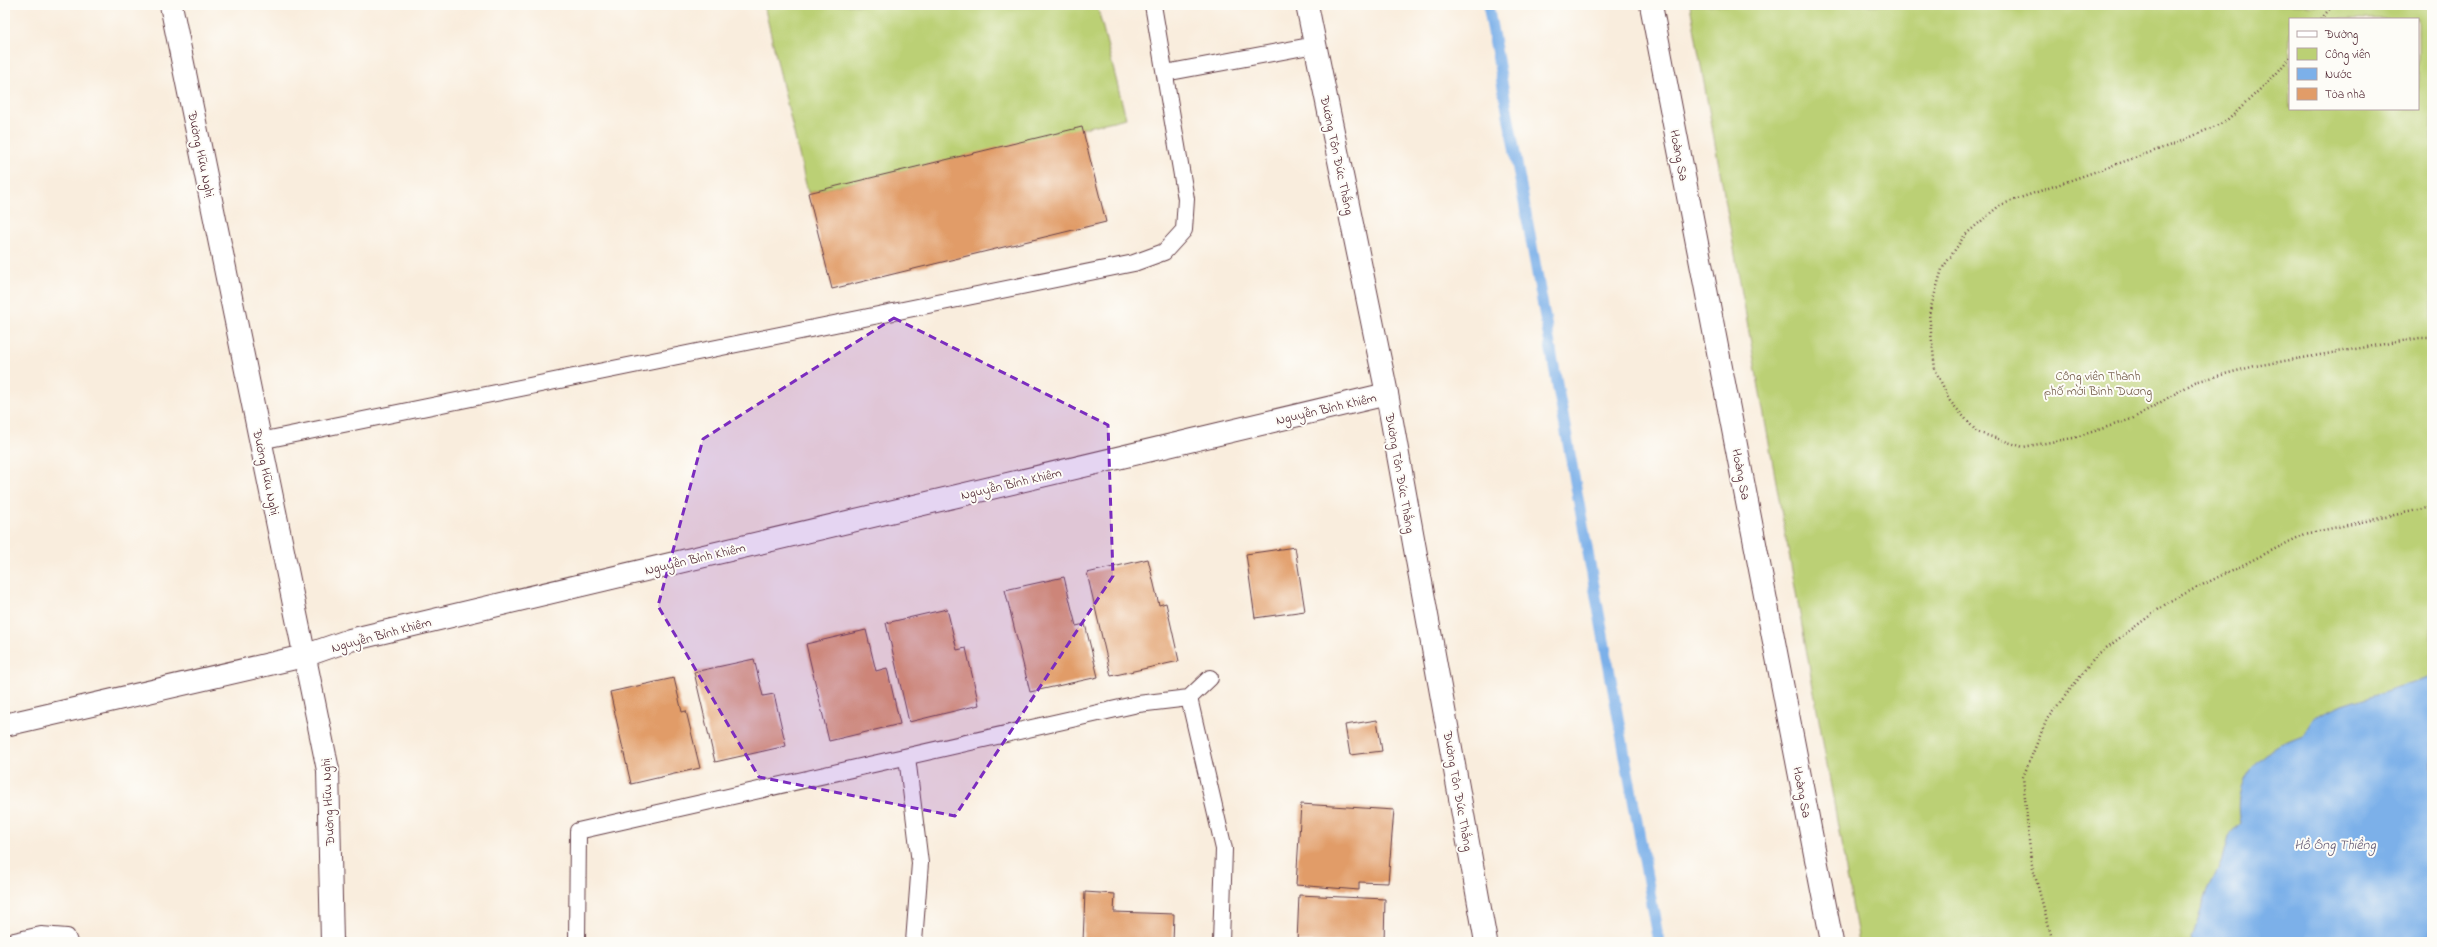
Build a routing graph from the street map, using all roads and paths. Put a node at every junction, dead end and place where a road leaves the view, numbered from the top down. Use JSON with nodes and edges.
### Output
{"nodes":[{"id":1,"x":171,"y":5,"type":"edge"},
{"id":2,"x":1153,"y":5,"type":"edge"},
{"id":3,"x":1307,"y":5,"type":"edge"},
{"id":4,"x":1651,"y":5,"type":"edge"},
{"id":5,"x":2333,"y":5,"type":"edge"},
{"id":6,"x":2323,"y":18,"type":"edge"},
{"id":7,"x":1315,"y":45,"type":"junction"},
{"id":8,"x":2289,"y":58,"type":"edge"},
{"id":9,"x":1165,"y":73,"type":"junction"},
{"id":10,"x":2432,"y":338,"type":"edge"},
{"id":11,"x":1387,"y":394,"type":"junction"},
{"id":12,"x":260,"y":441,"type":"junction"},
{"id":13,"x":2432,"y":507,"type":"edge"},
{"id":14,"x":304,"y":656,"type":"junction"},
{"id":15,"x":1210,"y":678,"type":"dead end"},
{"id":16,"x":1189,"y":698,"type":"junction"},
{"id":17,"x":5,"y":725,"type":"edge"},
{"id":18,"x":907,"y":757,"type":"junction"},
{"id":19,"x":10,"y":942,"type":"edge"},
{"id":20,"x":69,"y":942,"type":"edge"},
{"id":21,"x":332,"y":942,"type":"edge"},
{"id":22,"x":577,"y":942,"type":"edge"},
{"id":23,"x":914,"y":942,"type":"edge"},
{"id":24,"x":1221,"y":942,"type":"edge"},
{"id":25,"x":1486,"y":942,"type":"edge"},
{"id":26,"x":1832,"y":942,"type":"edge"},
{"id":27,"x":2053,"y":942,"type":"edge"}],
"edges":[{"from":1,"to":12,"type":"street","name":"Đường Hữu Nghị"},
{"from":2,"to":9,"type":"lane"},
{"from":3,"to":7,"type":"street","name":"Đường Tôn Đức Thắng"},
{"from":4,"to":26,"type":"street","name":"Hoàng Sa"},
{"from":5,"to":6,"type":"path"},
{"from":7,"to":9,"type":"lane"},
{"from":7,"to":11,"type":"street","name":"Đường Tôn Đức Thắng"},
{"from":8,"to":10,"type":"path"},
{"from":9,"to":12,"type":"lane"},
{"from":11,"to":14,"type":"street","name":"Nguyễn Bỉnh Khiêm"},
{"from":11,"to":25,"type":"street","name":"Đường Tôn Đức Thắng"},
{"from":12,"to":14,"type":"street","name":"Đường Hữu Nghị"},
{"from":13,"to":27,"type":"path"},
{"from":14,"to":17,"type":"street","name":"Nguyễn Bỉnh Khiêm"},
{"from":14,"to":21,"type":"street","name":"Đường Hữu Nghị"},
{"from":15,"to":16,"type":"lane"},
{"from":16,"to":18,"type":"lane"},
{"from":16,"to":24,"type":"lane"},
{"from":18,"to":22,"type":"lane"},
{"from":18,"to":23,"type":"lane"},
{"from":19,"to":20,"type":"lane"}]}
